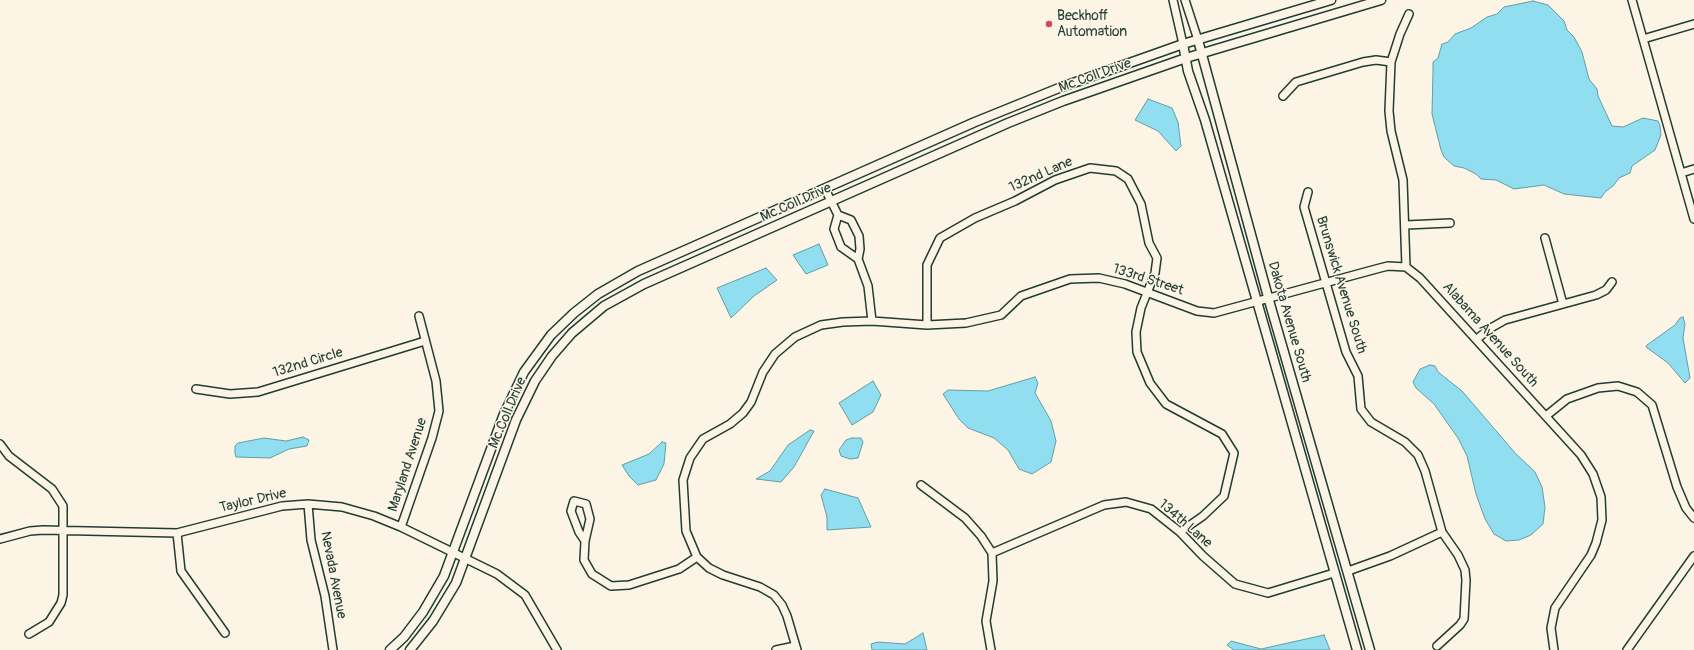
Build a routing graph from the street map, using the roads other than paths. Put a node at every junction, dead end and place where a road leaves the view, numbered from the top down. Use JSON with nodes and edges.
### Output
{"nodes":[{"id":1,"x":1173,"y":0,"type":"edge"},
{"id":2,"x":1184,"y":0,"type":"edge"},
{"id":3,"x":1331,"y":0,"type":"edge"},
{"id":4,"x":1381,"y":0,"type":"edge"},
{"id":5,"x":1632,"y":0,"type":"edge"},
{"id":6,"x":1409,"y":14,"type":"dead end"},
{"id":7,"x":1694,"y":24,"type":"edge"},
{"id":8,"x":1643,"y":39,"type":"junction"},
{"id":9,"x":1198,"y":40,"type":"junction"},
{"id":10,"x":1184,"y":44,"type":"junction"},
{"id":11,"x":1201,"y":53,"type":"junction"},
{"id":12,"x":1186,"y":58,"type":"junction"},
{"id":13,"x":1392,"y":62,"type":"junction"},
{"id":14,"x":1283,"y":96,"type":"dead end"},
{"id":15,"x":1694,"y":169,"type":"edge"},
{"id":16,"x":1682,"y":173,"type":"junction"},
{"id":17,"x":825,"y":188,"type":"junction"},
{"id":18,"x":1308,"y":192,"type":"dead end"},
{"id":19,"x":832,"y":201,"type":"junction"},
{"id":20,"x":838,"y":215,"type":"junction"},
{"id":21,"x":1694,"y":219,"type":"edge"},
{"id":22,"x":1450,"y":222,"type":"dead end"},
{"id":23,"x":1406,"y":225,"type":"junction"},
{"id":24,"x":1545,"y":238,"type":"dead end"},
{"id":25,"x":858,"y":259,"type":"junction"},
{"id":26,"x":1406,"y":267,"type":"junction"},
{"id":27,"x":1325,"y":282,"type":"junction"},
{"id":28,"x":1612,"y":282,"type":"dead end"},
{"id":29,"x":1147,"y":292,"type":"junction"},
{"id":30,"x":1268,"y":297,"type":"junction"},
{"id":31,"x":1256,"y":300,"type":"junction"},
{"id":32,"x":1563,"y":304,"type":"junction"},
{"id":33,"x":419,"y":316,"type":"dead end"},
{"id":34,"x":872,"y":321,"type":"junction"},
{"id":35,"x":927,"y":325,"type":"junction"},
{"id":36,"x":1477,"y":339,"type":"junction"},
{"id":37,"x":424,"y":341,"type":"junction"},
{"id":38,"x":196,"y":389,"type":"dead end"},
{"id":39,"x":1546,"y":416,"type":"junction"},
{"id":40,"x":0,"y":444,"type":"edge"},
{"id":41,"x":921,"y":485,"type":"dead end"},
{"id":42,"x":308,"y":504,"type":"junction"},
{"id":43,"x":1694,"y":518,"type":"edge"},
{"id":44,"x":401,"y":527,"type":"junction"},
{"id":45,"x":63,"y":530,"type":"junction"},
{"id":46,"x":1180,"y":532,"type":"junction"},
{"id":47,"x":1442,"y":532,"type":"junction"},
{"id":48,"x":177,"y":533,"type":"junction"},
{"id":49,"x":0,"y":539,"type":"edge"},
{"id":50,"x":585,"y":541,"type":"junction"},
{"id":51,"x":454,"y":553,"type":"junction"},
{"id":52,"x":992,"y":553,"type":"junction"},
{"id":53,"x":697,"y":556,"type":"junction"},
{"id":54,"x":1694,"y":556,"type":"edge"},
{"id":55,"x":466,"y":559,"type":"junction"},
{"id":56,"x":1348,"y":571,"type":"junction"},
{"id":57,"x":1334,"y":573,"type":"junction"},
{"id":58,"x":225,"y":633,"type":"dead end"},
{"id":59,"x":29,"y":634,"type":"dead end"},
{"id":60,"x":1438,"y":646,"type":"dead end"},
{"id":61,"x":796,"y":648,"type":"edge"},
{"id":62,"x":333,"y":650,"type":"edge"},
{"id":63,"x":390,"y":650,"type":"edge"},
{"id":64,"x":410,"y":650,"type":"edge"},
{"id":65,"x":557,"y":650,"type":"edge"},
{"id":66,"x":776,"y":650,"type":"edge"},
{"id":67,"x":991,"y":650,"type":"edge"},
{"id":68,"x":1357,"y":650,"type":"edge"},
{"id":69,"x":1370,"y":650,"type":"edge"},
{"id":70,"x":1554,"y":650,"type":"edge"},
{"id":71,"x":1627,"y":650,"type":"edge"}],
"edges":[{"from":1,"to":10,"type":"street","name":"Dakota Avenue South"},
{"from":2,"to":9,"type":"street","name":"Dakota Avenue South"},
{"from":3,"to":9,"type":"main road","name":"Mc Coll Drive"},
{"from":4,"to":11,"type":"main road","name":"Mc Coll Drive"},
{"from":5,"to":8,"type":"street"},
{"from":6,"to":13,"type":"street"},
{"from":7,"to":8,"type":"street"},
{"from":8,"to":16,"type":"street"},
{"from":9,"to":10,"type":"main road","name":"Mc Coll Drive"},
{"from":9,"to":11,"type":"main road","name":"Dakota Avenue South"},
{"from":10,"to":12,"type":"main road","name":"Dakota Avenue South"},
{"from":10,"to":17,"type":"main road","name":"Mc Coll Drive"},
{"from":11,"to":12,"type":"main road","name":"Mc Coll Drive"},
{"from":11,"to":30,"type":"main road","name":"Dakota Avenue South"},
{"from":12,"to":19,"type":"main road","name":"Mc Coll Drive"},
{"from":12,"to":31,"type":"main road","name":"Dakota Avenue South"},
{"from":13,"to":14,"type":"street"},
{"from":13,"to":23,"type":"street"},
{"from":15,"to":16,"type":"street"},
{"from":16,"to":21,"type":"street"},
{"from":17,"to":19,"type":"street"},
{"from":17,"to":51,"type":"main road","name":"Mc Coll Drive"},
{"from":18,"to":27,"type":"street","name":"Brunswick Avenue South"},
{"from":19,"to":20,"type":"street"},
{"from":19,"to":55,"type":"main road","name":"Mc Coll Drive"},
{"from":20,"to":25,"type":"street"},
{"from":20,"to":25,"type":"street"},
{"from":22,"to":23,"type":"street"},
{"from":23,"to":26,"type":"street"},
{"from":24,"to":32,"type":"street"},
{"from":25,"to":34,"type":"street"},
{"from":26,"to":27,"type":"street","name":"133rd Street"},
{"from":26,"to":36,"type":"street","name":"Alabama Avenue South"},
{"from":27,"to":30,"type":"street","name":"133rd Street"},
{"from":27,"to":47,"type":"street","name":"Brunswick Avenue South"},
{"from":28,"to":32,"type":"street"},
{"from":29,"to":31,"type":"street","name":"133rd Street"},
{"from":29,"to":35,"type":"street","name":"133rd Street"},
{"from":29,"to":35,"type":"street","name":"132nd Lane"},
{"from":29,"to":46,"type":"street","name":"132nd Lane"},
{"from":30,"to":31,"type":"street","name":"133rd Street"},
{"from":30,"to":56,"type":"main road","name":"Dakota Avenue South"},
{"from":31,"to":57,"type":"main road","name":"Dakota Avenue South"},
{"from":32,"to":36,"type":"street"},
{"from":33,"to":37,"type":"street","name":"Maryland Avenue"},
{"from":34,"to":35,"type":"street","name":"133rd Street"},
{"from":34,"to":53,"type":"street","name":"133rd Street"},
{"from":36,"to":39,"type":"street","name":"Alabama Avenue South"},
{"from":37,"to":38,"type":"street","name":"132nd Circle"},
{"from":37,"to":44,"type":"street","name":"Maryland Avenue"},
{"from":39,"to":43,"type":"street"},
{"from":39,"to":70,"type":"street","name":"Alabama Avenue South"},
{"from":40,"to":45,"type":"street"},
{"from":41,"to":52,"type":"street"},
{"from":42,"to":44,"type":"street","name":"Taylor Drive"},
{"from":42,"to":48,"type":"street","name":"Taylor Drive"},
{"from":42,"to":62,"type":"street","name":"Nevada Avenue"},
{"from":44,"to":51,"type":"street","name":"Taylor Drive"},
{"from":45,"to":48,"type":"street","name":"Taylor Drive"},
{"from":45,"to":49,"type":"street","name":"Taylor Drive"},
{"from":45,"to":59,"type":"street"},
{"from":46,"to":52,"type":"street","name":"134th Lane"},
{"from":46,"to":57,"type":"street","name":"134th Lane"},
{"from":47,"to":56,"type":"street"},
{"from":47,"to":60,"type":"street","name":"Brunswick Avenue South"},
{"from":48,"to":58,"type":"street"},
{"from":50,"to":50,"type":"street"},
{"from":50,"to":53,"type":"street"},
{"from":51,"to":55,"type":"street","name":"Taylor Drive"},
{"from":51,"to":63,"type":"main road","name":"Mc Coll Drive"},
{"from":52,"to":67,"type":"street"},
{"from":53,"to":61,"type":"street"},
{"from":54,"to":71,"type":"street"},
{"from":55,"to":64,"type":"main road","name":"Mc Coll Drive"},
{"from":55,"to":65,"type":"street","name":"Taylor Drive"},
{"from":56,"to":69,"type":"main road","name":"Dakota Avenue South"},
{"from":57,"to":68,"type":"main road","name":"Dakota Avenue South"},
{"from":61,"to":66,"type":"street"}]}
